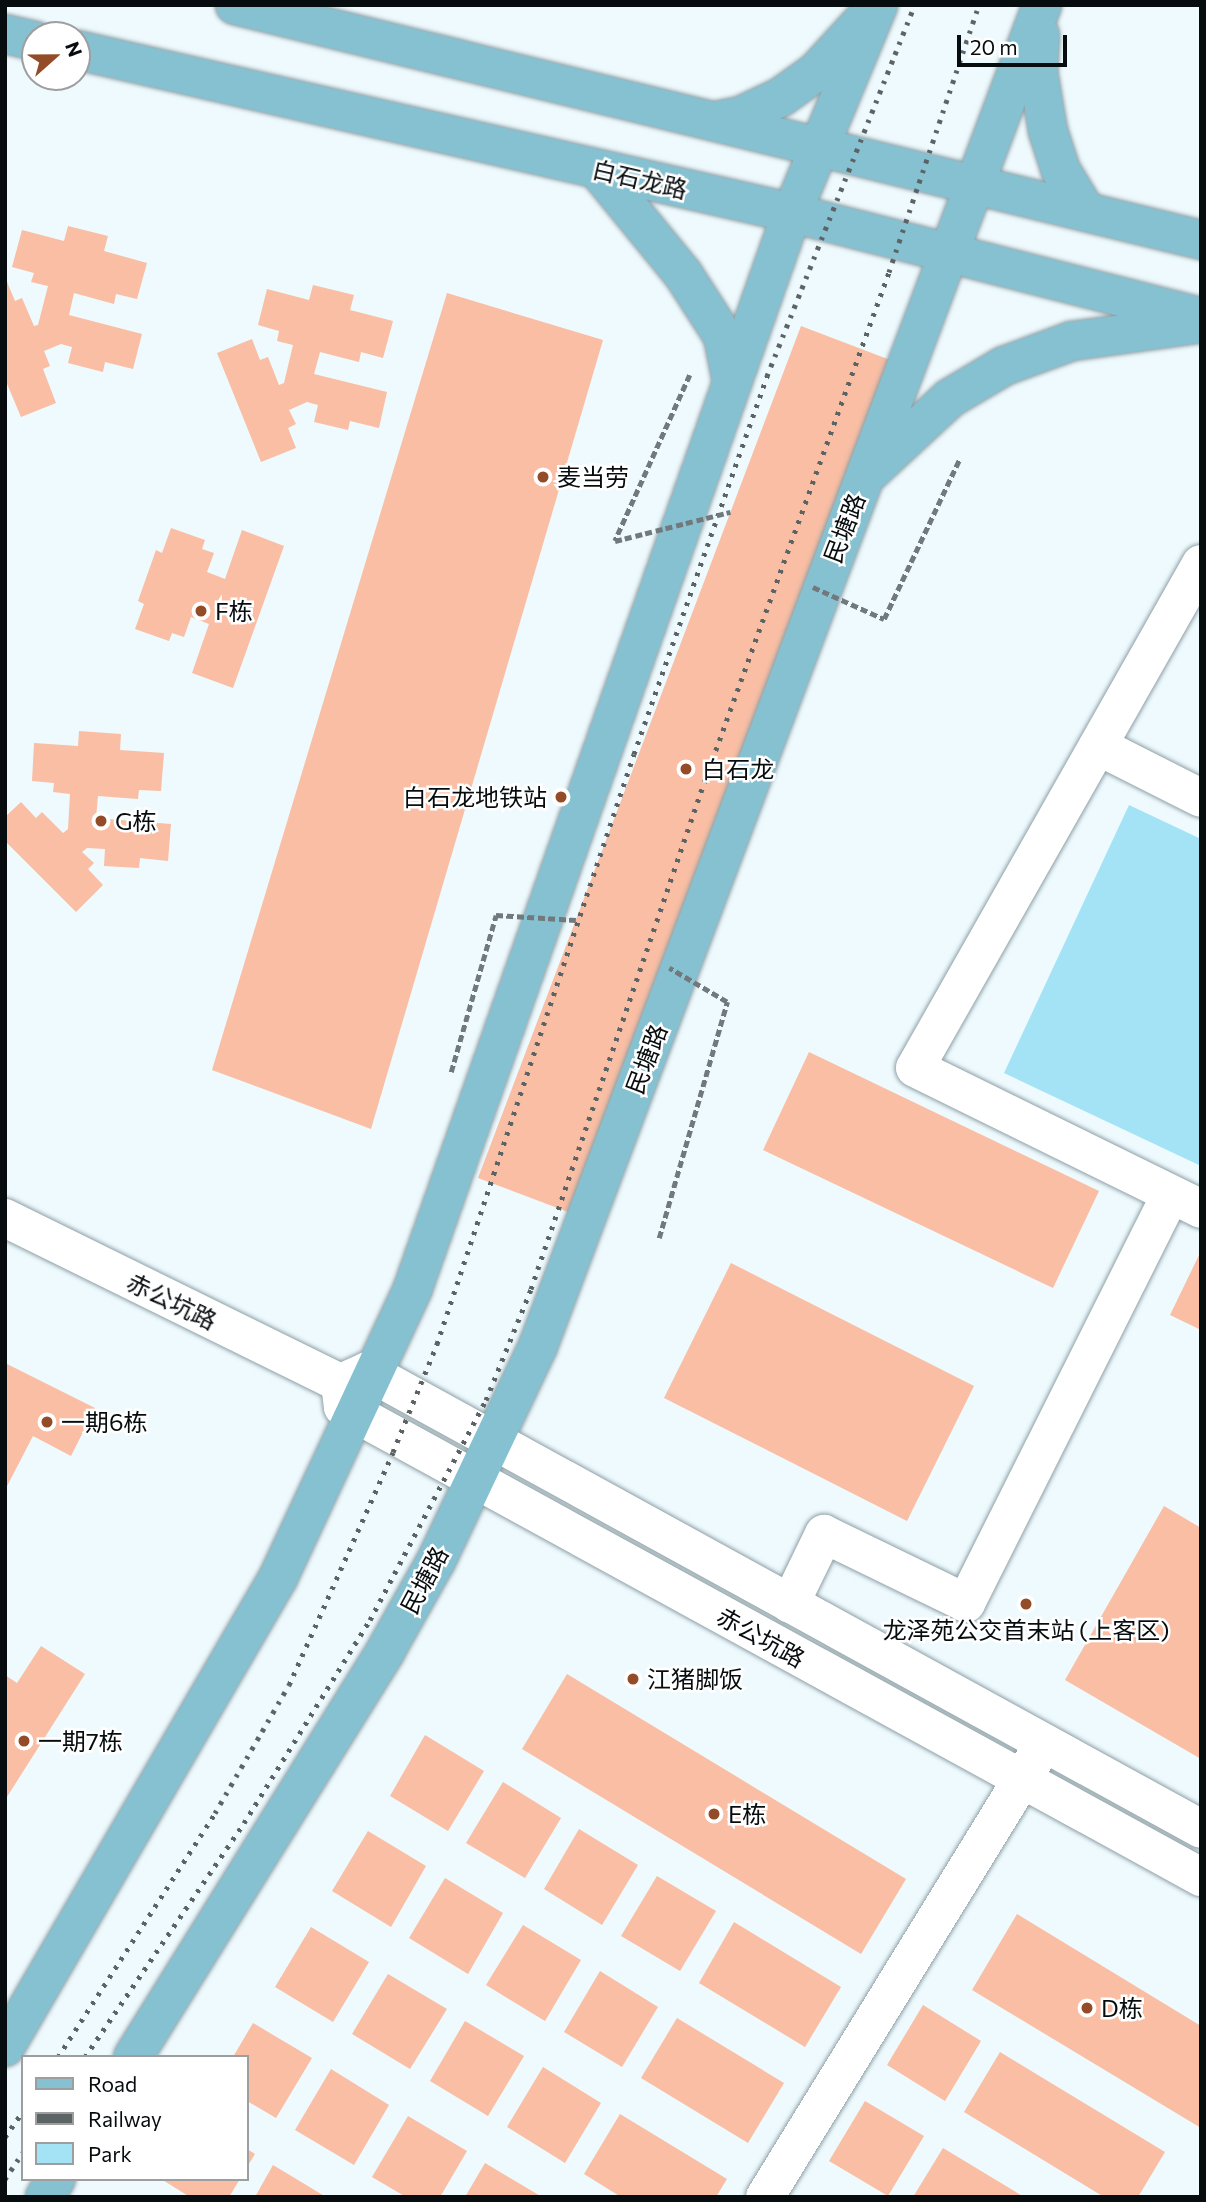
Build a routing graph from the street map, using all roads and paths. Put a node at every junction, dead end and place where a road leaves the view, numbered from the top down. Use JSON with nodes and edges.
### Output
{"nodes":[{"id":1,"x":235,"y":5,"type":"edge"},
{"id":2,"x":878,"y":5,"type":"edge"},
{"id":3,"x":1042,"y":6,"type":"edge"},
{"id":4,"x":91,"y":53,"type":"edge"},
{"id":5,"x":715,"y":121,"type":"junction"},
{"id":6,"x":820,"y":145,"type":"junction"},
{"id":7,"x":597,"y":169,"type":"junction"},
{"id":8,"x":976,"y":184,"type":"junction"},
{"id":9,"x":1086,"y":212,"type":"junction"},
{"id":10,"x":792,"y":213,"type":"junction"},
{"id":11,"x":1201,"y":240,"type":"edge"},
{"id":12,"x":947,"y":254,"type":"junction"},
{"id":13,"x":1201,"y":317,"type":"edge"},
{"id":14,"x":1201,"y":323,"type":"edge"},
{"id":15,"x":690,"y":375,"type":"dead end"},
{"id":16,"x":732,"y":383,"type":"junction"},
{"id":17,"x":960,"y":458,"type":"dead end"},
{"id":18,"x":863,"y":479,"type":"junction"},
{"id":19,"x":730,"y":512,"type":"dead end"},
{"id":20,"x":1201,"y":564,"type":"edge"},
{"id":21,"x":814,"y":587,"type":"dead end"},
{"id":22,"x":1098,"y":746,"type":"junction"},
{"id":23,"x":1201,"y":798,"type":"edge"},
{"id":24,"x":576,"y":920,"type":"dead end"},
{"id":25,"x":669,"y":968,"type":"dead end"},
{"id":26,"x":452,"y":1072,"type":"dead end"},
{"id":27,"x":1186,"y":1201,"type":"edge"},
{"id":28,"x":5,"y":1218,"type":"edge"},
{"id":29,"x":659,"y":1238,"type":"dead end"},
{"id":30,"x":356,"y":1391,"type":"junction"},
{"id":31,"x":494,"y":1440,"type":"junction"},
{"id":32,"x":475,"y":1479,"type":"junction"},
{"id":33,"x":790,"y":1604,"type":"junction"},
{"id":34,"x":1044,"y":1743,"type":"junction"},
{"id":35,"x":1022,"y":1779,"type":"junction"},
{"id":36,"x":1201,"y":1829,"type":"edge"},
{"id":37,"x":1201,"y":1877,"type":"edge"},
{"id":38,"x":5,"y":2047,"type":"edge"},
{"id":39,"x":134,"y":2055,"type":"edge"},
{"id":40,"x":55,"y":2181,"type":"edge"},
{"id":41,"x":46,"y":2197,"type":"edge"},
{"id":42,"x":765,"y":2197,"type":"edge"}],
"edges":[{"from":1,"to":5,"type":"main road"},
{"from":2,"to":5,"type":"main road"},
{"from":2,"to":6,"type":"main road"},
{"from":3,"to":8,"type":"main road","name":"民塘路"},
{"from":3,"to":9,"type":"main road"},
{"from":4,"to":7,"type":"main road","name":"白石龙路"},
{"from":5,"to":6,"type":"main road"},
{"from":6,"to":8,"type":"main road"},
{"from":6,"to":10,"type":"main road"},
{"from":7,"to":10,"type":"main road","name":"白石龙路"},
{"from":7,"to":16,"type":"main road"},
{"from":8,"to":9,"type":"main road"},
{"from":8,"to":12,"type":"main road","name":"民塘路"},
{"from":9,"to":11,"type":"main road"},
{"from":10,"to":12,"type":"main road","name":"白石龙路"},
{"from":10,"to":16,"type":"main road"},
{"from":12,"to":13,"type":"main road","name":"白石龙路"},
{"from":12,"to":18,"type":"main road","name":"民塘路"},
{"from":14,"to":18,"type":"main road"},
{"from":15,"to":19,"type":"path","bridge":true},
{"from":16,"to":30,"type":"main road"},
{"from":17,"to":21,"type":"path","bridge":true},
{"from":18,"to":31,"type":"main road","name":"民塘路"},
{"from":20,"to":22,"type":"street"},
{"from":22,"to":23,"type":"street"},
{"from":22,"to":27,"type":"street"},
{"from":24,"to":26,"type":"path","bridge":true},
{"from":25,"to":29,"type":"path","bridge":true},
{"from":27,"to":33,"type":"street"},
{"from":28,"to":30,"type":"street","name":"赤公坑路"},
{"from":30,"to":31,"type":"street","name":"赤公坑路"},
{"from":30,"to":32,"type":"street","name":"赤公坑路"},
{"from":30,"to":38,"type":"main road"},
{"from":31,"to":32,"type":"main road","name":"民塘路"},
{"from":31,"to":33,"type":"street","name":"赤公坑路"},
{"from":32,"to":35,"type":"street","name":"赤公坑路"},
{"from":32,"to":39,"type":"main road","name":"民塘路"},
{"from":33,"to":34,"type":"street","name":"赤公坑路"},
{"from":34,"to":35,"type":"street"},
{"from":34,"to":36,"type":"street","name":"赤公坑路"},
{"from":35,"to":37,"type":"street","name":"赤公坑路"},
{"from":35,"to":42,"type":"street"},
{"from":40,"to":41,"type":"main road"}]}
